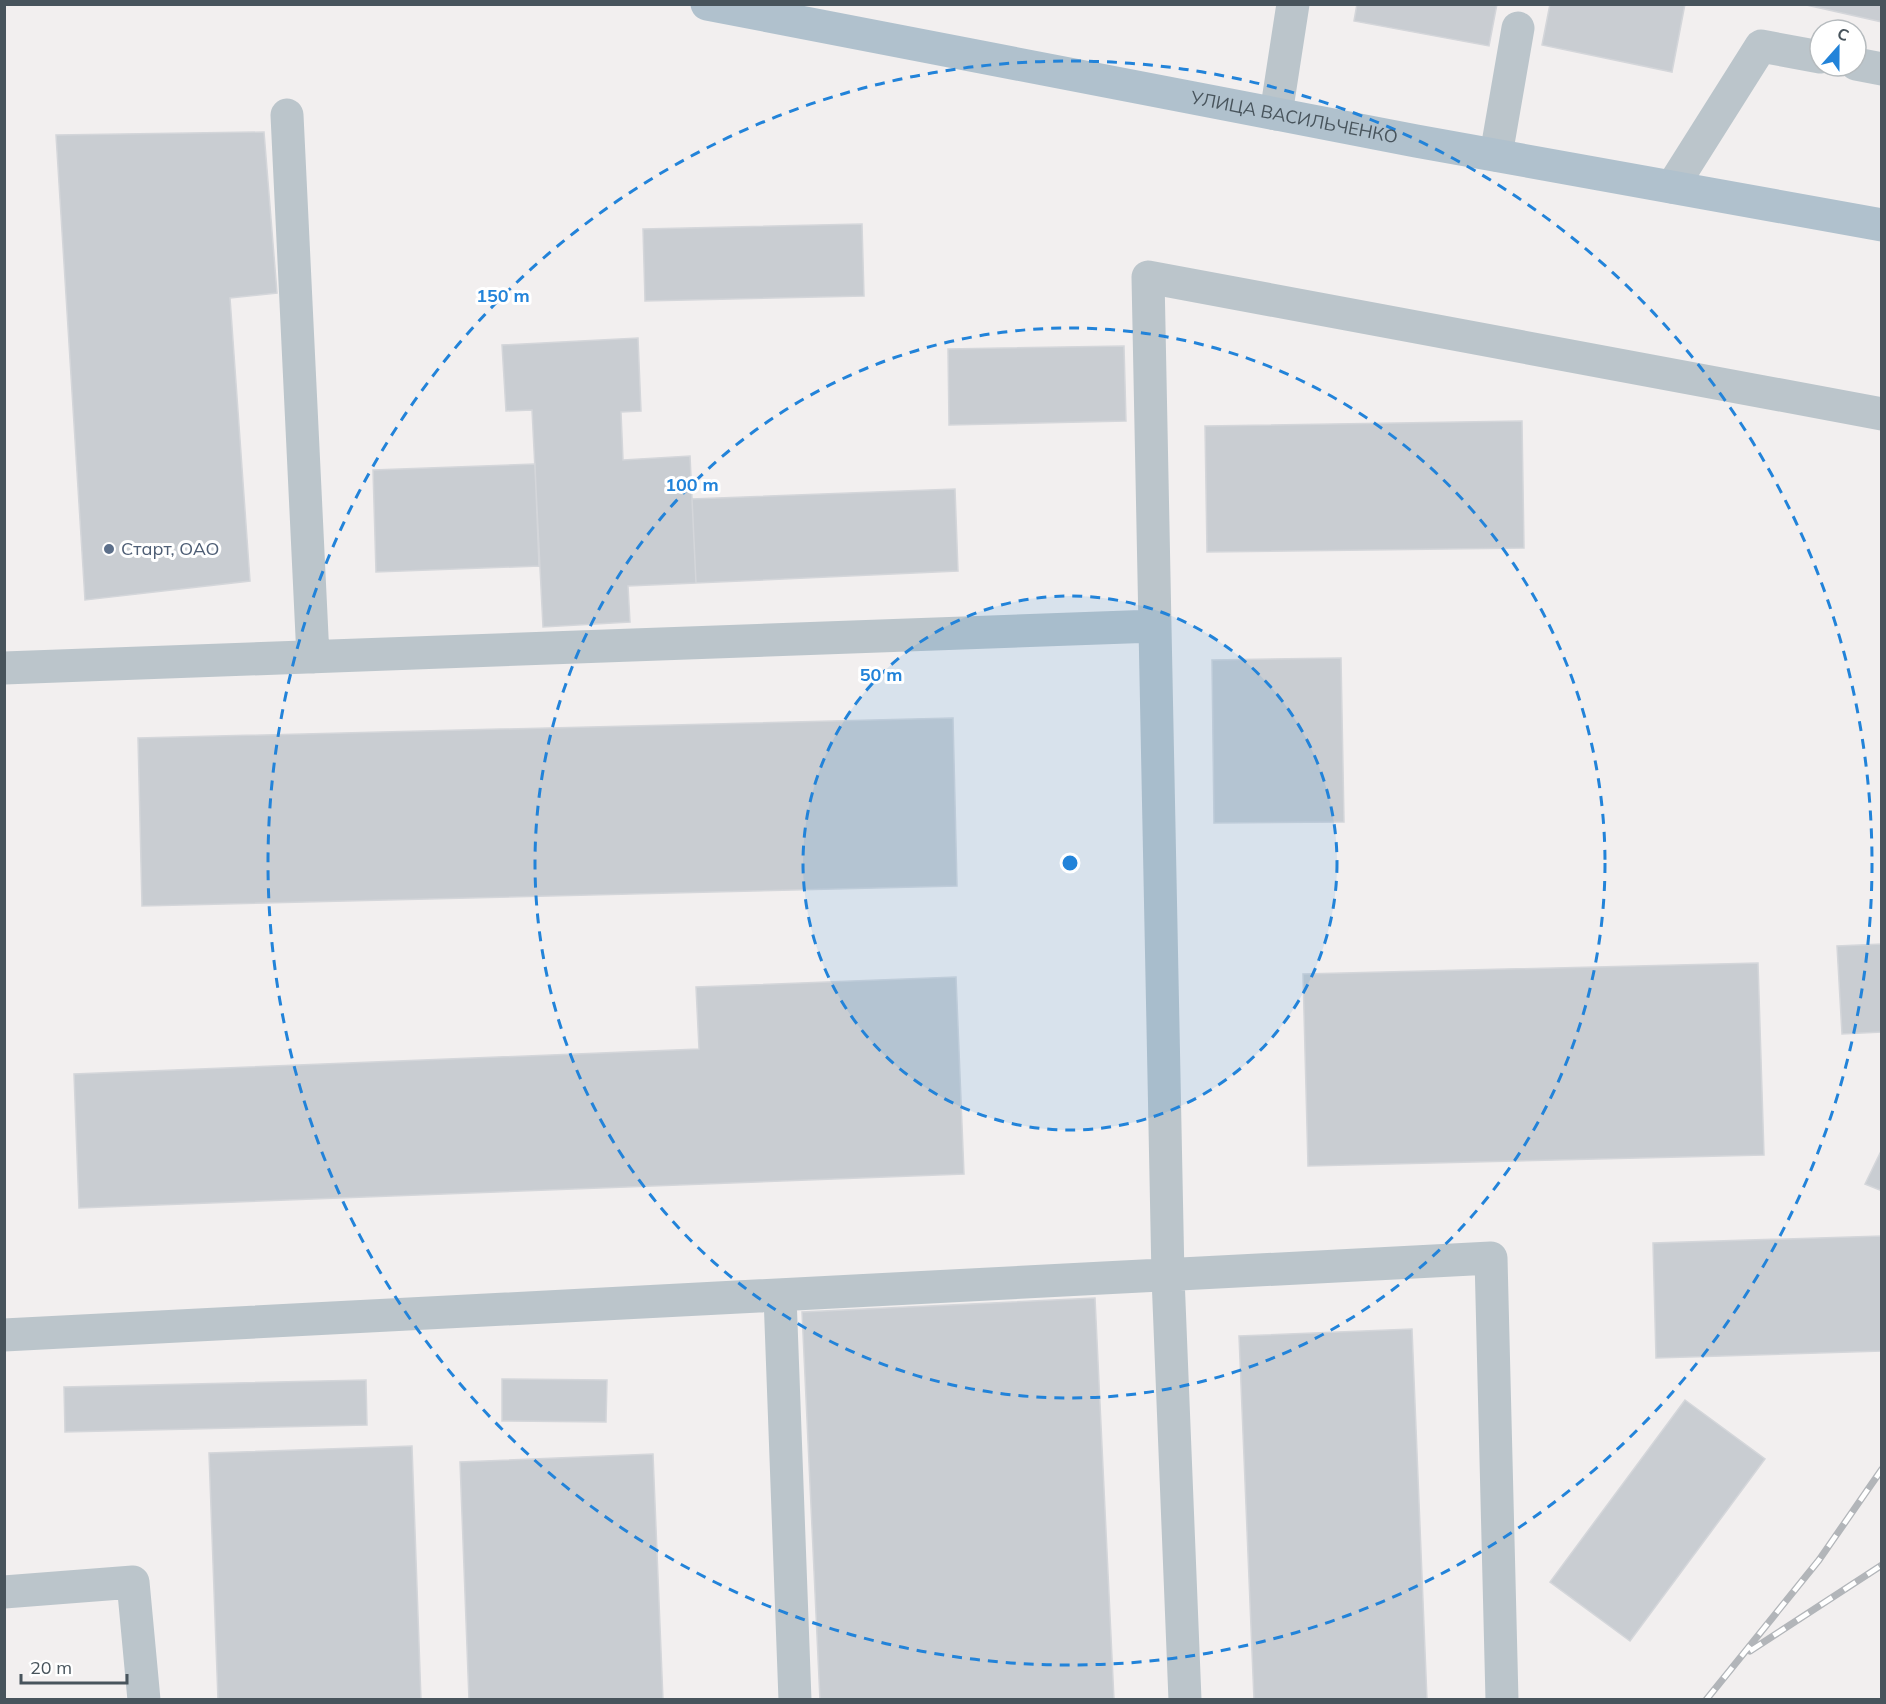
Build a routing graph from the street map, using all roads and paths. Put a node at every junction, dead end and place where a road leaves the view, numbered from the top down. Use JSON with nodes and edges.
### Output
{"nodes":[{"id":1,"x":707,"y":4,"type":"edge"},
{"id":2,"x":1293,"y":4,"type":"edge"},
{"id":3,"x":1518,"y":28,"type":"dead end"},
{"id":4,"x":1808,"y":55,"type":"edge"},
{"id":5,"x":1276,"y":114,"type":"junction"},
{"id":6,"x":287,"y":115,"type":"dead end"},
{"id":7,"x":1496,"y":155,"type":"junction"},
{"id":8,"x":1672,"y":187,"type":"junction"},
{"id":9,"x":1881,"y":225,"type":"edge"},
{"id":10,"x":1881,"y":414,"type":"edge"},
{"id":11,"x":1155,"y":626,"type":"junction"},
{"id":12,"x":313,"y":657,"type":"junction"},
{"id":13,"x":4,"y":668,"type":"edge"},
{"id":14,"x":1168,"y":1277,"type":"junction"},
{"id":15,"x":780,"y":1296,"type":"junction"},
{"id":16,"x":4,"y":1335,"type":"edge"},
{"id":17,"x":4,"y":1592,"type":"edge"},
{"id":18,"x":144,"y":1700,"type":"edge"},
{"id":19,"x":795,"y":1700,"type":"edge"},
{"id":20,"x":1185,"y":1700,"type":"edge"},
{"id":21,"x":1502,"y":1700,"type":"edge"}],
"edges":[{"from":1,"to":5,"type":"main road","name":"УЛИЦА ВАСИЛЬЧЕНКО"},
{"from":2,"to":5,"type":"lane"},
{"from":3,"to":7,"type":"lane"},
{"from":4,"to":8,"type":"lane"},
{"from":5,"to":7,"type":"main road","name":"УЛИЦА ВАСИЛЬЧЕНКО"},
{"from":6,"to":12,"type":"lane"},
{"from":7,"to":8,"type":"main road","name":"УЛИЦА ВАСИЛЬЧЕНКО"},
{"from":8,"to":9,"type":"main road","name":"УЛИЦА ВАСИЛЬЧЕНКО"},
{"from":10,"to":11,"type":"lane"},
{"from":11,"to":12,"type":"lane"},
{"from":11,"to":14,"type":"lane"},
{"from":12,"to":13,"type":"lane"},
{"from":14,"to":15,"type":"lane"},
{"from":14,"to":20,"type":"lane"},
{"from":14,"to":21,"type":"lane"},
{"from":15,"to":16,"type":"lane"},
{"from":15,"to":19,"type":"lane"},
{"from":17,"to":18,"type":"lane"}]}
